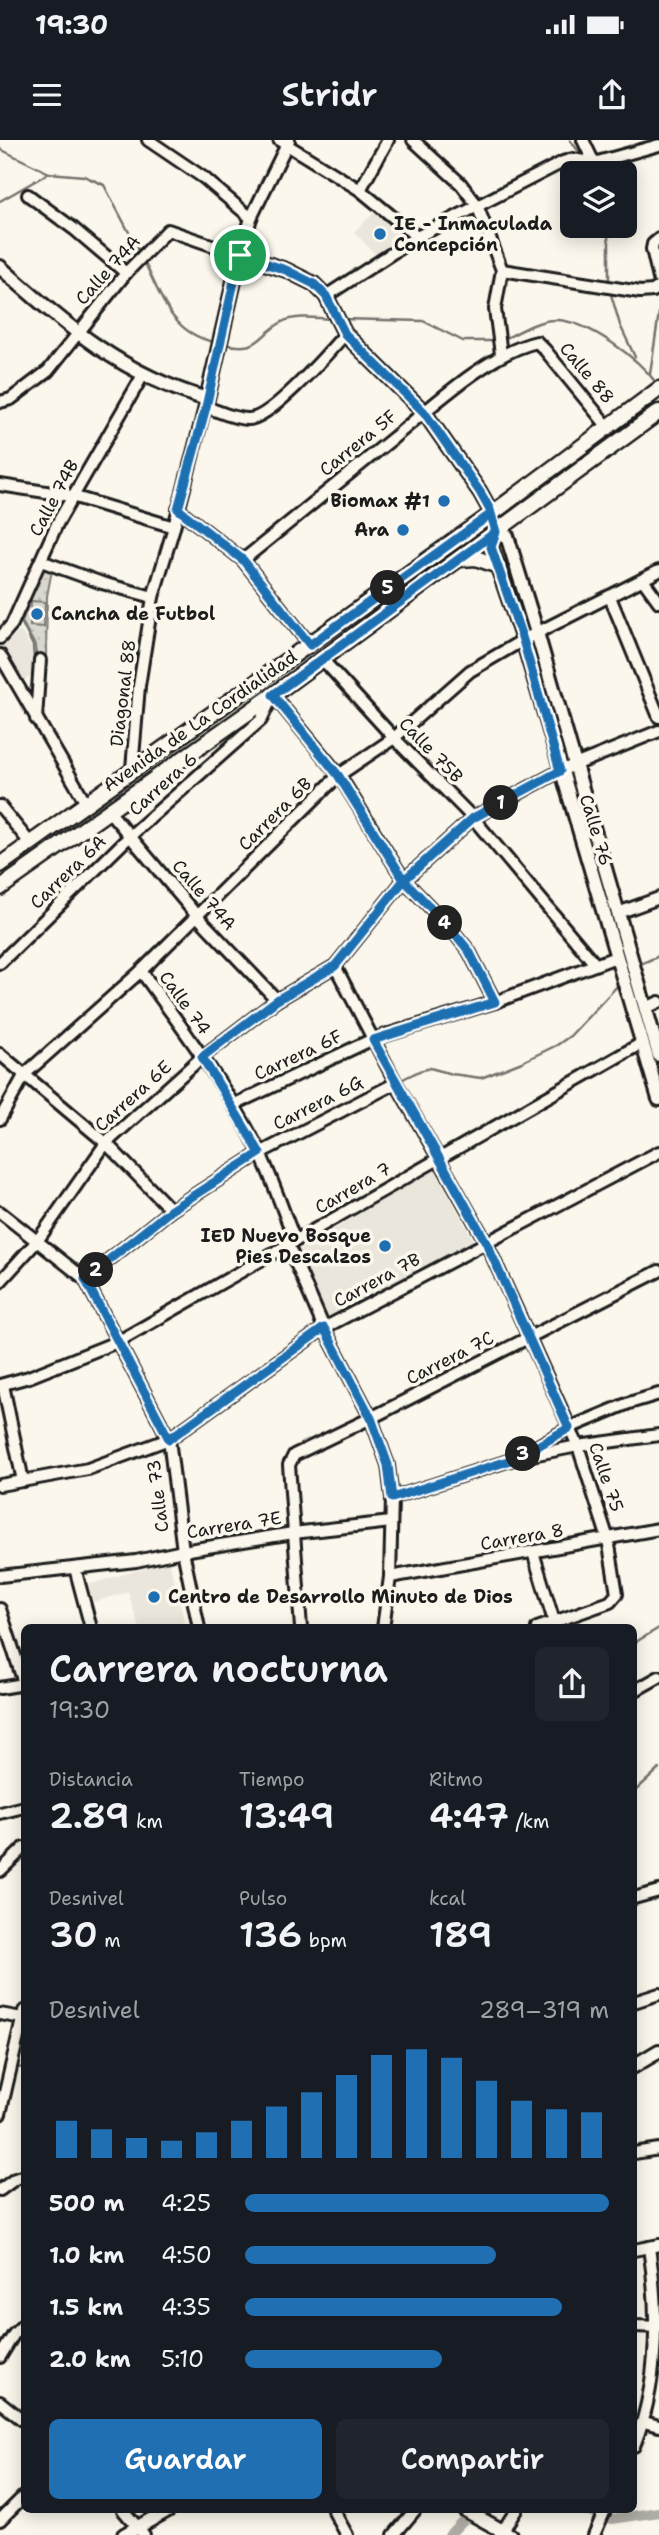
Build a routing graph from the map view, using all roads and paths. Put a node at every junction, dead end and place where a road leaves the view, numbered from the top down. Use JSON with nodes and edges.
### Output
{"nodes":[{"id":1,"x":148,"y":140,"type":"edge"},
{"id":2,"x":388,"y":140,"type":"edge"},
{"id":3,"x":413,"y":140,"type":"edge"},
{"id":4,"x":583,"y":140,"type":"edge"},
{"id":5,"x":285,"y":142,"type":"edge"},
{"id":6,"x":659,"y":145,"type":"edge"},
{"id":7,"x":593,"y":161,"type":"edge"},
{"id":8,"x":601,"y":161,"type":"edge"},
{"id":9,"x":560,"y":164,"type":"edge"},
{"id":10,"x":360,"y":190,"type":"junction"},
{"id":11,"x":28,"y":195,"type":"dead end"},
{"id":12,"x":477,"y":205,"type":"junction"},
{"id":13,"x":251,"y":218,"type":"junction"},
{"id":14,"x":417,"y":237,"type":"junction"},
{"id":15,"x":656,"y":242,"type":"edge"},
{"id":16,"x":240,"y":255,"type":"junction"},
{"id":17,"x":0,"y":267,"type":"edge"},
{"id":18,"x":502,"y":270,"type":"junction"},
{"id":19,"x":126,"y":273,"type":"junction"},
{"id":20,"x":659,"y":279,"type":"edge"},
{"id":21,"x":659,"y":286,"type":"edge"},
{"id":22,"x":326,"y":296,"type":"junction"},
{"id":23,"x":343,"y":330,"type":"junction"},
{"id":24,"x":76,"y":333,"type":"junction"},
{"id":25,"x":537,"y":342,"type":"joint"},
{"id":26,"x":501,"y":355,"type":"junction"},
{"id":27,"x":143,"y":375,"type":"junction"},
{"id":28,"x":655,"y":392,"type":"edge"},
{"id":29,"x":0,"y":402,"type":"edge"},
{"id":30,"x":206,"y":403,"type":"junction"},
{"id":31,"x":424,"y":412,"type":"junction"},
{"id":32,"x":659,"y":412,"type":"edge"},
{"id":33,"x":608,"y":427,"type":"junction"},
{"id":34,"x":0,"y":485,"type":"edge"},
{"id":35,"x":72,"y":496,"type":"junction"},
{"id":36,"x":178,"y":509,"type":"junction"},
{"id":37,"x":491,"y":514,"type":"junction"},
{"id":38,"x":174,"y":527,"type":"junction"},
{"id":39,"x":496,"y":532,"type":"junction"},
{"id":40,"x":243,"y":560,"type":"junction"},
{"id":41,"x":458,"y":560,"type":"junction"},
{"id":42,"x":41,"y":561,"type":"junction"},
{"id":43,"x":498,"y":566,"type":"junction"},
{"id":44,"x":659,"y":571,"type":"edge"},
{"id":45,"x":643,"y":580,"type":"junction"},
{"id":46,"x":153,"y":597,"type":"junction"},
{"id":47,"x":610,"y":597,"type":"junction"},
{"id":48,"x":659,"y":602,"type":"edge"},
{"id":49,"x":537,"y":633,"type":"junction"},
{"id":50,"x":0,"y":638,"type":"edge"},
{"id":51,"x":523,"y":640,"type":"junction"},
{"id":52,"x":310,"y":645,"type":"junction"},
{"id":53,"x":0,"y":656,"type":"edge"},
{"id":54,"x":322,"y":659,"type":"junction"},
{"id":55,"x":40,"y":660,"type":"dead end"},
{"id":56,"x":273,"y":695,"type":"junction"},
{"id":57,"x":659,"y":717,"type":"edge"},
{"id":58,"x":36,"y":719,"type":"junction"},
{"id":59,"x":659,"y":731,"type":"edge"},
{"id":60,"x":394,"y":738,"type":"junction"},
{"id":61,"x":574,"y":765,"type":"junction"},
{"id":62,"x":132,"y":769,"type":"junction"},
{"id":63,"x":560,"y":771,"type":"junction"},
{"id":64,"x":338,"y":775,"type":"junction"},
{"id":65,"x":86,"y":803,"type":"junction"},
{"id":66,"x":0,"y":806,"type":"edge"},
{"id":67,"x":108,"y":810,"type":"junction"},
{"id":68,"x":473,"y":818,"type":"junction"},
{"id":69,"x":130,"y":836,"type":"junction"},
{"id":70,"x":30,"y":843,"type":"junction"},
{"id":71,"x":0,"y":865,"type":"edge"},
{"id":72,"x":404,"y":880,"type":"junction"},
{"id":73,"x":0,"y":888,"type":"edge"},
{"id":74,"x":659,"y":898,"type":"edge"},
{"id":75,"x":618,"y":913,"type":"junction"},
{"id":76,"x":197,"y":916,"type":"junction"},
{"id":77,"x":616,"y":957,"type":"junction"},
{"id":78,"x":0,"y":963,"type":"edge"},
{"id":79,"x":595,"y":964,"type":"junction"},
{"id":80,"x":335,"y":966,"type":"junction"},
{"id":81,"x":141,"y":971,"type":"junction"},
{"id":82,"x":277,"y":1000,"type":"junction"},
{"id":83,"x":495,"y":1002,"type":"junction"},
{"id":84,"x":659,"y":1002,"type":"edge"},
{"id":85,"x":646,"y":1008,"type":"junction"},
{"id":86,"x":373,"y":1040,"type":"junction"},
{"id":87,"x":642,"y":1043,"type":"junction"},
{"id":88,"x":0,"y":1054,"type":"edge"},
{"id":89,"x":659,"y":1055,"type":"edge"},
{"id":90,"x":202,"y":1057,"type":"junction"},
{"id":91,"x":25,"y":1074,"type":"junction"},
{"id":92,"x":396,"y":1083,"type":"junction"},
{"id":93,"x":659,"y":1099,"type":"edge"},
{"id":94,"x":233,"y":1105,"type":"junction"},
{"id":95,"x":0,"y":1119,"type":"edge"},
{"id":96,"x":106,"y":1143,"type":"junction"},
{"id":97,"x":659,"y":1152,"type":"edge"},
{"id":98,"x":260,"y":1153,"type":"junction"},
{"id":99,"x":439,"y":1159,"type":"junction"},
{"id":100,"x":171,"y":1210,"type":"junction"},
{"id":101,"x":0,"y":1212,"type":"edge"},
{"id":102,"x":37,"y":1240,"type":"junction"},
{"id":103,"x":486,"y":1242,"type":"junction"},
{"id":104,"x":292,"y":1243,"type":"junction"},
{"id":105,"x":659,"y":1271,"type":"edge"},
{"id":106,"x":85,"y":1279,"type":"junction"},
{"id":107,"x":0,"y":1282,"type":"edge"},
{"id":108,"x":324,"y":1328,"type":"junction"},
{"id":109,"x":529,"y":1338,"type":"junction"},
{"id":110,"x":120,"y":1341,"type":"junction"},
{"id":111,"x":2,"y":1385,"type":"edge"},
{"id":112,"x":659,"y":1394,"type":"edge"},
{"id":113,"x":371,"y":1418,"type":"junction"},
{"id":114,"x":569,"y":1428,"type":"junction"},
{"id":115,"x":659,"y":1435,"type":"edge"},
{"id":116,"x":169,"y":1439,"type":"junction"},
{"id":117,"x":578,"y":1446,"type":"junction"},
{"id":118,"x":517,"y":1458,"type":"junction"},
{"id":119,"x":23,"y":1481,"type":"junction"},
{"id":120,"x":0,"y":1485,"type":"edge"},
{"id":121,"x":392,"y":1498,"type":"junction"},
{"id":122,"x":391,"y":1522,"type":"junction"},
{"id":123,"x":659,"y":1529,"type":"edge"},
{"id":124,"x":293,"y":1533,"type":"junction"},
{"id":125,"x":608,"y":1539,"type":"junction"},
{"id":126,"x":183,"y":1551,"type":"junction"},
{"id":127,"x":533,"y":1552,"type":"junction"},
{"id":128,"x":75,"y":1568,"type":"junction"},
{"id":129,"x":0,"y":1576,"type":"edge"},
{"id":130,"x":390,"y":1577,"type":"junction"},
{"id":131,"x":0,"y":1609,"type":"edge"},
{"id":132,"x":90,"y":1624,"type":"edge"},
{"id":133,"x":198,"y":1624,"type":"edge"},
{"id":134,"x":301,"y":1624,"type":"edge"},
{"id":135,"x":384,"y":1624,"type":"edge"},
{"id":136,"x":555,"y":1624,"type":"edge"},
{"id":137,"x":21,"y":1664,"type":"edge"},
{"id":138,"x":659,"y":1677,"type":"edge"},
{"id":139,"x":21,"y":1684,"type":"edge"},
{"id":140,"x":0,"y":1688,"type":"edge"},
{"id":141,"x":637,"y":1689,"type":"edge"},
{"id":142,"x":21,"y":1808,"type":"edge"},
{"id":143,"x":0,"y":1813,"type":"edge"},
{"id":144,"x":21,"y":1851,"type":"edge"},
{"id":145,"x":0,"y":1871,"type":"edge"},
{"id":146,"x":659,"y":1891,"type":"edge"},
{"id":147,"x":637,"y":1897,"type":"edge"},
{"id":148,"x":659,"y":1994,"type":"edge"},
{"id":149,"x":637,"y":2001,"type":"edge"},
{"id":150,"x":0,"y":2014,"type":"edge"},
{"id":151,"x":21,"y":2015,"type":"edge"},
{"id":152,"x":21,"y":2024,"type":"edge"},
{"id":153,"x":659,"y":2050,"type":"edge"},
{"id":154,"x":637,"y":2064,"type":"edge"},
{"id":155,"x":0,"y":2114,"type":"edge"},
{"id":156,"x":659,"y":2149,"type":"edge"},
{"id":157,"x":637,"y":2153,"type":"edge"},
{"id":158,"x":0,"y":2175,"type":"edge"},
{"id":159,"x":21,"y":2179,"type":"edge"},
{"id":160,"x":0,"y":2190,"type":"edge"},
{"id":161,"x":654,"y":2246,"type":"edge"},
{"id":162,"x":21,"y":2326,"type":"edge"},
{"id":163,"x":637,"y":2326,"type":"edge"},
{"id":164,"x":659,"y":2326,"type":"edge"},
{"id":165,"x":0,"y":2357,"type":"edge"},
{"id":166,"x":0,"y":2402,"type":"edge"},
{"id":167,"x":21,"y":2419,"type":"edge"},
{"id":168,"x":644,"y":2422,"type":"junction"},
{"id":169,"x":659,"y":2426,"type":"edge"},
{"id":170,"x":637,"y":2439,"type":"edge"},
{"id":171,"x":21,"y":2499,"type":"edge"},
{"id":172,"x":125,"y":2513,"type":"edge"},
{"id":173,"x":164,"y":2513,"type":"edge"},
{"id":174,"x":335,"y":2513,"type":"edge"},
{"id":175,"x":412,"y":2513,"type":"edge"},
{"id":176,"x":471,"y":2513,"type":"edge"},
{"id":177,"x":514,"y":2513,"type":"edge"},
{"id":178,"x":604,"y":2513,"type":"edge"},
{"id":179,"x":0,"y":2520,"type":"edge"},
{"id":180,"x":141,"y":2531,"type":"edge"},
{"id":181,"x":504,"y":2534,"type":"edge"},
{"id":182,"x":124,"y":2535,"type":"edge"},
{"id":183,"x":347,"y":2535,"type":"edge"},
{"id":184,"x":394,"y":2535,"type":"edge"},
{"id":185,"x":594,"y":2535,"type":"edge"}],
"edges":[{"from":1,"to":13,"type":"street"},
{"from":2,"to":10,"type":"street"},
{"from":3,"to":12,"type":"street"},
{"from":4,"to":7,"type":"street"},
{"from":5,"to":10,"type":"street"},
{"from":5,"to":13,"type":"street","name":"Diagonal 88"},
{"from":6,"to":8,"type":"street"},
{"from":9,"to":12,"type":"street"},
{"from":10,"to":14,"type":"street"},
{"from":11,"to":19,"type":"street"},
{"from":12,"to":14,"type":"street"},
{"from":12,"to":18,"type":"street"},
{"from":13,"to":16,"type":"street","name":"Diagonal 88"},
{"from":14,"to":22,"type":"street"},
{"from":15,"to":20,"type":"street"},
{"from":16,"to":19,"type":"street","name":"Calle 74A"},
{"from":16,"to":22,"type":"street","name":"Calle 76"},
{"from":16,"to":30,"type":"street","name":"Diagonal 88"},
{"from":17,"to":24,"type":"street"},
{"from":18,"to":21,"type":"street"},
{"from":18,"to":26,"type":"street"},
{"from":19,"to":24,"type":"street","name":"Calle 74A"},
{"from":22,"to":23,"type":"street","name":"Calle 76"},
{"from":23,"to":30,"type":"street"},
{"from":23,"to":31,"type":"street","name":"Calle 76"},
{"from":24,"to":27,"type":"street"},
{"from":24,"to":29,"type":"street","name":"Calle 74A"},
{"from":25,"to":26,"type":"street","name":"Carrera 5F"},
{"from":25,"to":33,"type":"street","name":"Calle 88"},
{"from":26,"to":31,"type":"street","name":"Carrera 5F"},
{"from":27,"to":30,"type":"street"},
{"from":27,"to":35,"type":"street","name":"Calle 74B"},
{"from":28,"to":33,"type":"main road","name":"Avenida de La Cordialidad"},
{"from":30,"to":36,"type":"street","name":"Diagonal 88"},
{"from":31,"to":37,"type":"street","name":"Calle 76"},
{"from":31,"to":40,"type":"street","name":"Carrera 5F"},
{"from":32,"to":39,"type":"main road","name":"Avenida de La Cordialidad"},
{"from":33,"to":37,"type":"main road","name":"Avenida de La Cordialidad"},
{"from":34,"to":35,"type":"street"},
{"from":35,"to":38,"type":"street"},
{"from":35,"to":42,"type":"street","name":"Calle 74B"},
{"from":36,"to":38,"type":"street","name":"Diagonal 88"},
{"from":36,"to":40,"type":"street"},
{"from":37,"to":39,"type":"street","name":"Calle 76"},
{"from":37,"to":52,"type":"main road","name":"Avenida de La Cordialidad"},
{"from":38,"to":46,"type":"street","name":"Diagonal 88"},
{"from":39,"to":41,"type":"main road","name":"Avenida de La Cordialidad"},
{"from":39,"to":43,"type":"street","name":"Calle 76"},
{"from":39,"to":49,"type":"street","name":"Calle 76"},
{"from":40,"to":52,"type":"street"},
{"from":41,"to":43,"type":"main road"},
{"from":41,"to":54,"type":"main road","name":"Avenida de La Cordialidad"},
{"from":42,"to":46,"type":"street"},
{"from":42,"to":50,"type":"street","name":"Calle 74B"},
{"from":43,"to":51,"type":"street","name":"Calle 76"},
{"from":44,"to":45,"type":"street","name":"Carrera 6B"},
{"from":45,"to":47,"type":"street","name":"Carrera 6B"},
{"from":45,"to":48,"type":"street"},
{"from":46,"to":62,"type":"street","name":"Diagonal 88"},
{"from":47,"to":49,"type":"street","name":"Carrera 6B"},
{"from":47,"to":57,"type":"street"},
{"from":49,"to":51,"type":"street","name":"Carrera 6B"},
{"from":49,"to":61,"type":"street","name":"Calle 76"},
{"from":51,"to":60,"type":"street","name":"Carrera 6B"},
{"from":51,"to":63,"type":"street","name":"Calle 76"},
{"from":52,"to":62,"type":"main road","name":"Avenida de La Cordialidad"},
{"from":53,"to":58,"type":"street"},
{"from":54,"to":56,"type":"main road","name":"Avenida de La Cordialidad"},
{"from":54,"to":60,"type":"street","name":"Calle 75B"},
{"from":55,"to":58,"type":"street"},
{"from":56,"to":64,"type":"street"},
{"from":56,"to":67,"type":"main road","name":"Avenida de La Cordialidad"},
{"from":56,"to":69,"type":"street","name":"Carrera 6"},
{"from":58,"to":65,"type":"street"},
{"from":59,"to":61,"type":"street","name":"Carrera 6E"},
{"from":60,"to":64,"type":"street","name":"Carrera 6B"},
{"from":60,"to":68,"type":"street","name":"Calle 75B"},
{"from":61,"to":63,"type":"street","name":"Carrera 6E"},
{"from":61,"to":75,"type":"street","name":"Calle 76"},
{"from":62,"to":65,"type":"main road","name":"Avenida de La Cordialidad"},
{"from":63,"to":68,"type":"street","name":"Carrera 6E"},
{"from":63,"to":77,"type":"street","name":"Calle 76"},
{"from":64,"to":72,"type":"street"},
{"from":64,"to":76,"type":"street","name":"Carrera 6B"},
{"from":65,"to":70,"type":"main road","name":"Avenida de La Cordialidad"},
{"from":66,"to":70,"type":"street"},
{"from":67,"to":69,"type":"street","name":"Calle 74A"},
{"from":67,"to":73,"type":"main road","name":"Avenida de La Cordialidad"},
{"from":68,"to":72,"type":"street","name":"Carrera 6E"},
{"from":68,"to":79,"type":"street","name":"Calle 75B"},
{"from":69,"to":76,"type":"street","name":"Calle 74A"},
{"from":69,"to":78,"type":"street","name":"Carrera 6A"},
{"from":70,"to":71,"type":"main road","name":"Avenida de La Cordialidad"},
{"from":72,"to":80,"type":"street","name":"Carrera 6E"},
{"from":72,"to":83,"type":"street"},
{"from":74,"to":75,"type":"street"},
{"from":75,"to":85,"type":"street","name":"Calle 76"},
{"from":76,"to":81,"type":"street","name":"Carrera 6B"},
{"from":76,"to":82,"type":"street","name":"Calle 74A"},
{"from":77,"to":79,"type":"street","name":"Carrera 6F"},
{"from":77,"to":87,"type":"street","name":"Calle 76"},
{"from":79,"to":83,"type":"street","name":"Carrera 6F"},
{"from":80,"to":82,"type":"street","name":"Carrera 6E"},
{"from":80,"to":86,"type":"street","name":"Calle 75"},
{"from":81,"to":90,"type":"street","name":"Calle 74"},
{"from":81,"to":91,"type":"street","name":"Carrera 6B"},
{"from":82,"to":90,"type":"street","name":"Carrera 6E"},
{"from":83,"to":86,"type":"street","name":"Carrera 6F"},
{"from":84,"to":85,"type":"street"},
{"from":85,"to":89,"type":"street","name":"Calle 76"},
{"from":86,"to":92,"type":"street","name":"Calle 75"},
{"from":86,"to":94,"type":"street","name":"Carrera 6F"},
{"from":87,"to":93,"type":"street","name":"Calle 76"},
{"from":87,"to":99,"type":"street","name":"Carrera 7"},
{"from":88,"to":91,"type":"street"},
{"from":90,"to":94,"type":"street","name":"Calle 74"},
{"from":90,"to":96,"type":"street","name":"Carrera 6E"},
{"from":91,"to":95,"type":"street","name":"Carrera 6B"},
{"from":91,"to":96,"type":"street"},
{"from":92,"to":98,"type":"street","name":"Carrera 6G"},
{"from":92,"to":99,"type":"street","name":"Calle 75"},
{"from":94,"to":98,"type":"street","name":"Calle 74"},
{"from":96,"to":100,"type":"street"},
{"from":96,"to":102,"type":"street","name":"Carrera 6E"},
{"from":97,"to":103,"type":"street","name":"Carrera 7B"},
{"from":98,"to":100,"type":"street","name":"Carrera 6G"},
{"from":98,"to":104,"type":"street","name":"Calle 74"},
{"from":99,"to":103,"type":"street","name":"Calle 75"},
{"from":99,"to":104,"type":"street","name":"Carrera 7"},
{"from":100,"to":106,"type":"street","name":"Carrera 6G"},
{"from":101,"to":102,"type":"street","name":"Calle 73"},
{"from":102,"to":106,"type":"street","name":"Calle 73"},
{"from":102,"to":107,"type":"street","name":"Carrera 6E"},
{"from":103,"to":108,"type":"street","name":"Carrera 7B"},
{"from":103,"to":109,"type":"street","name":"Calle 75"},
{"from":104,"to":108,"type":"street","name":"Calle 74"},
{"from":104,"to":110,"type":"street","name":"Carrera 7"},
{"from":105,"to":109,"type":"street","name":"Carrera 7C"},
{"from":106,"to":110,"type":"street","name":"Calle 73"},
{"from":108,"to":113,"type":"street","name":"Calle 74"},
{"from":108,"to":116,"type":"street","name":"Carrera 7B"},
{"from":109,"to":113,"type":"street","name":"Carrera 7C"},
{"from":109,"to":114,"type":"street","name":"Calle 75"},
{"from":110,"to":111,"type":"street","name":"Carrera 7"},
{"from":110,"to":116,"type":"street","name":"Calle 73"},
{"from":111,"to":119,"type":"street"},
{"from":112,"to":114,"type":"street"},
{"from":113,"to":121,"type":"street","name":"Calle 74"},
{"from":113,"to":124,"type":"street","name":"Carrera 7C"},
{"from":114,"to":117,"type":"street","name":"Calle 75"},
{"from":114,"to":118,"type":"street"},
{"from":115,"to":117,"type":"street"},
{"from":116,"to":119,"type":"street","name":"Carrera 7B"},
{"from":116,"to":126,"type":"street","name":"Calle 73"},
{"from":117,"to":118,"type":"street"},
{"from":117,"to":125,"type":"street","name":"Calle 75"},
{"from":118,"to":121,"type":"street"},
{"from":119,"to":120,"type":"street","name":"Carrera 7B"},
{"from":121,"to":122,"type":"street","name":"Calle 74"},
{"from":122,"to":124,"type":"street","name":"Carrera 7E"},
{"from":122,"to":130,"type":"street","name":"Calle 74"},
{"from":123,"to":125,"type":"street","name":"Carrera 8"},
{"from":124,"to":126,"type":"street","name":"Carrera 7E"},
{"from":124,"to":134,"type":"street"},
{"from":125,"to":127,"type":"street","name":"Carrera 8"},
{"from":125,"to":136,"type":"street","name":"Calle 75"},
{"from":126,"to":128,"type":"street","name":"Carrera 7E"},
{"from":126,"to":133,"type":"street","name":"Calle 73"},
{"from":127,"to":130,"type":"street","name":"Carrera 8"},
{"from":127,"to":136,"type":"street"},
{"from":128,"to":129,"type":"street","name":"Carrera 7E"},
{"from":128,"to":132,"type":"street"},
{"from":130,"to":135,"type":"street","name":"Calle 74"},
{"from":131,"to":137,"type":"street"},
{"from":138,"to":141,"type":"street"},
{"from":139,"to":140,"type":"street"},
{"from":142,"to":143,"type":"street"},
{"from":144,"to":145,"type":"street"},
{"from":146,"to":147,"type":"street"},
{"from":148,"to":149,"type":"street"},
{"from":150,"to":151,"type":"street"},
{"from":152,"to":155,"type":"street"},
{"from":153,"to":154,"type":"street"},
{"from":156,"to":157,"type":"street"},
{"from":158,"to":159,"type":"street"},
{"from":159,"to":160,"type":"street"},
{"from":161,"to":164,"type":"street"},
{"from":162,"to":165,"type":"street"},
{"from":163,"to":164,"type":"street"},
{"from":164,"to":168,"type":"street"},
{"from":166,"to":167,"type":"street"},
{"from":168,"to":169,"type":"street"},
{"from":168,"to":170,"type":"street"},
{"from":171,"to":179,"type":"street"},
{"from":172,"to":180,"type":"street"},
{"from":173,"to":180,"type":"street"},
{"from":174,"to":183,"type":"street"},
{"from":175,"to":184,"type":"street"},
{"from":176,"to":181,"type":"street"},
{"from":177,"to":181,"type":"street"},
{"from":178,"to":185,"type":"street"},
{"from":180,"to":182,"type":"street"}]}
